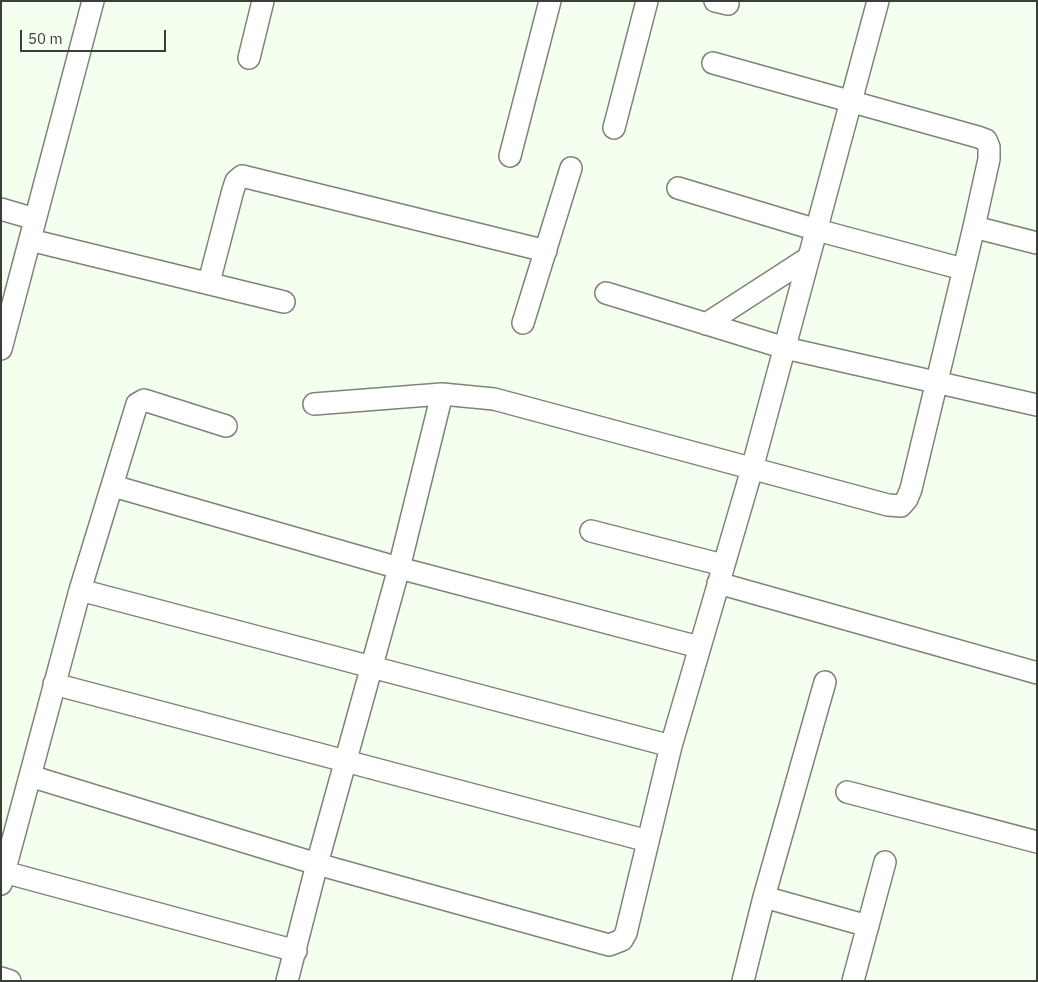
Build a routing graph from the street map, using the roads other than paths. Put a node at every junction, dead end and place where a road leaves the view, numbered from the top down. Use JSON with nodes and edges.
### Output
{"nodes":[{"id":1,"x":93,"y":1,"type":"edge"},
{"id":2,"x":263,"y":1,"type":"edge"},
{"id":3,"x":550,"y":1,"type":"edge"},
{"id":4,"x":647,"y":1,"type":"edge"},
{"id":5,"x":878,"y":1,"type":"edge"},
{"id":6,"x":249,"y":58,"type":"dead end"},
{"id":7,"x":713,"y":64,"type":"dead end"},
{"id":8,"x":850,"y":102,"type":"junction"},
{"id":9,"x":614,"y":128,"type":"dead end"},
{"id":10,"x":510,"y":156,"type":"dead end"},
{"id":11,"x":571,"y":168,"type":"dead end"},
{"id":12,"x":678,"y":188,"type":"dead end"},
{"id":13,"x":1,"y":209,"type":"edge"},
{"id":14,"x":36,"y":219,"type":"junction"},
{"id":15,"x":974,"y":227,"type":"junction"},
{"id":16,"x":817,"y":230,"type":"junction"},
{"id":17,"x":30,"y":240,"type":"junction"},
{"id":18,"x":1037,"y":243,"type":"edge"},
{"id":19,"x":546,"y":251,"type":"junction"},
{"id":20,"x":808,"y":258,"type":"junction"},
{"id":21,"x":963,"y":269,"type":"junction"},
{"id":22,"x":209,"y":282,"type":"junction"},
{"id":23,"x":606,"y":293,"type":"dead end"},
{"id":24,"x":284,"y":302,"type":"dead end"},
{"id":25,"x":523,"y":323,"type":"dead end"},
{"id":26,"x":706,"y":324,"type":"junction"},
{"id":27,"x":785,"y":348,"type":"junction"},
{"id":28,"x":1,"y":349,"type":"edge"},
{"id":29,"x":937,"y":383,"type":"junction"},
{"id":30,"x":442,"y":394,"type":"junction"},
{"id":31,"x":314,"y":404,"type":"dead end"},
{"id":32,"x":1037,"y":406,"type":"edge"},
{"id":33,"x":226,"y":426,"type":"dead end"},
{"id":34,"x":752,"y":469,"type":"junction"},
{"id":35,"x":113,"y":486,"type":"junction"},
{"id":36,"x":591,"y":530,"type":"dead end"},
{"id":37,"x":399,"y":568,"type":"junction"},
{"id":38,"x":721,"y":574,"type":"junction"},
{"id":39,"x":80,"y":590,"type":"junction"},
{"id":40,"x":699,"y":647,"type":"junction"},
{"id":41,"x":372,"y":666,"type":"junction"},
{"id":42,"x":1037,"y":673,"type":"edge"},
{"id":43,"x":825,"y":682,"type":"dead end"},
{"id":44,"x":54,"y":684,"type":"junction"},
{"id":45,"x":671,"y":746,"type":"junction"},
{"id":46,"x":346,"y":762,"type":"junction"},
{"id":47,"x":30,"y":776,"type":"junction"},
{"id":48,"x":847,"y":792,"type":"dead end"},
{"id":49,"x":648,"y":841,"type":"junction"},
{"id":50,"x":1037,"y":842,"type":"edge"},
{"id":51,"x":885,"y":862,"type":"dead end"},
{"id":52,"x":317,"y":864,"type":"junction"},
{"id":53,"x":2,"y":878,"type":"edge"},
{"id":54,"x":764,"y":897,"type":"junction"},
{"id":55,"x":868,"y":926,"type":"junction"},
{"id":56,"x":296,"y":951,"type":"junction"},
{"id":57,"x":1,"y":978,"type":"edge"},
{"id":58,"x":10,"y":981,"type":"edge"},
{"id":59,"x":288,"y":981,"type":"edge"},
{"id":60,"x":743,"y":981,"type":"edge"},
{"id":61,"x":853,"y":981,"type":"edge"}],
"edges":[{"from":1,"to":14,"type":"street"},
{"from":2,"to":6,"type":"street"},
{"from":3,"to":10,"type":"street"},
{"from":4,"to":9,"type":"street"},
{"from":5,"to":8,"type":"street"},
{"from":7,"to":8,"type":"street"},
{"from":8,"to":15,"type":"street"},
{"from":8,"to":16,"type":"street"},
{"from":11,"to":19,"type":"street"},
{"from":12,"to":16,"type":"street"},
{"from":13,"to":14,"type":"street"},
{"from":14,"to":17,"type":"street"},
{"from":15,"to":18,"type":"street"},
{"from":15,"to":21,"type":"street"},
{"from":16,"to":20,"type":"street"},
{"from":16,"to":21,"type":"street"},
{"from":17,"to":22,"type":"street"},
{"from":17,"to":28,"type":"street"},
{"from":19,"to":22,"type":"street"},
{"from":19,"to":25,"type":"street"},
{"from":20,"to":26,"type":"street"},
{"from":20,"to":27,"type":"street"},
{"from":21,"to":29,"type":"street"},
{"from":22,"to":24,"type":"street"},
{"from":23,"to":26,"type":"street"},
{"from":26,"to":27,"type":"street"},
{"from":27,"to":29,"type":"street"},
{"from":27,"to":34,"type":"street"},
{"from":29,"to":32,"type":"street"},
{"from":29,"to":34,"type":"street"},
{"from":30,"to":31,"type":"street"},
{"from":30,"to":34,"type":"street"},
{"from":30,"to":37,"type":"street"},
{"from":33,"to":35,"type":"street"},
{"from":34,"to":38,"type":"street"},
{"from":35,"to":37,"type":"street"},
{"from":35,"to":39,"type":"street"},
{"from":36,"to":38,"type":"street"},
{"from":37,"to":40,"type":"street"},
{"from":37,"to":41,"type":"street"},
{"from":38,"to":40,"type":"street"},
{"from":38,"to":42,"type":"street"},
{"from":39,"to":41,"type":"street"},
{"from":39,"to":44,"type":"street"},
{"from":40,"to":45,"type":"street"},
{"from":41,"to":45,"type":"street"},
{"from":41,"to":46,"type":"street"},
{"from":43,"to":54,"type":"street"},
{"from":44,"to":46,"type":"street"},
{"from":44,"to":47,"type":"street"},
{"from":45,"to":49,"type":"street"},
{"from":46,"to":49,"type":"street"},
{"from":46,"to":52,"type":"street"},
{"from":47,"to":52,"type":"street"},
{"from":47,"to":53,"type":"street"},
{"from":48,"to":50,"type":"street"},
{"from":49,"to":52,"type":"street"},
{"from":51,"to":55,"type":"street"},
{"from":52,"to":56,"type":"street"},
{"from":53,"to":56,"type":"street"},
{"from":54,"to":55,"type":"street"},
{"from":54,"to":60,"type":"street"},
{"from":55,"to":61,"type":"street"},
{"from":56,"to":59,"type":"street"},
{"from":57,"to":58,"type":"street"}]}
